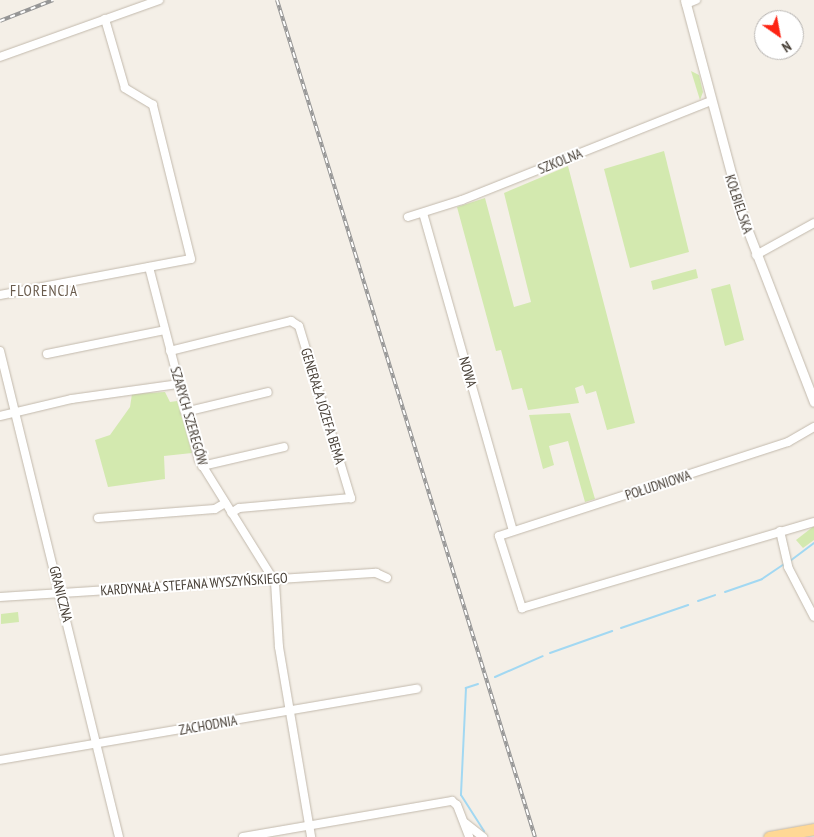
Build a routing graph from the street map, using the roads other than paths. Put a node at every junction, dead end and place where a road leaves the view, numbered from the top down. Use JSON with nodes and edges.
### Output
{"nodes":[{"id":1,"x":159,"y":0,"type":"edge"},
{"id":2,"x":696,"y":0,"type":"edge"},
{"id":3,"x":686,"y":2,"type":"edge"},
{"id":4,"x":105,"y":19,"type":"junction"},
{"id":5,"x":0,"y":56,"type":"edge"},
{"id":6,"x":711,"y":101,"type":"junction"},
{"id":7,"x":423,"y":213,"type":"junction"},
{"id":8,"x":408,"y":217,"type":"dead end"},
{"id":9,"x":814,"y":223,"type":"edge"},
{"id":10,"x":756,"y":255,"type":"junction"},
{"id":11,"x":149,"y":267,"type":"junction"},
{"id":12,"x":0,"y":295,"type":"edge"},
{"id":13,"x":165,"y":330,"type":"junction"},
{"id":14,"x":170,"y":351,"type":"junction"},
{"id":15,"x":0,"y":352,"type":"edge"},
{"id":16,"x":47,"y":354,"type":"dead end"},
{"id":17,"x":179,"y":384,"type":"junction"},
{"id":18,"x":268,"y":392,"type":"dead end"},
{"id":19,"x":814,"y":402,"type":"edge"},
{"id":20,"x":16,"y":412,"type":"junction"},
{"id":21,"x":186,"y":412,"type":"junction"},
{"id":22,"x":0,"y":416,"type":"edge"},
{"id":23,"x":814,"y":427,"type":"edge"},
{"id":24,"x":284,"y":447,"type":"dead end"},
{"id":25,"x":202,"y":466,"type":"junction"},
{"id":26,"x":225,"y":503,"type":"junction"},
{"id":27,"x":231,"y":513,"type":"junction"},
{"id":28,"x":98,"y":518,"type":"dead end"},
{"id":29,"x":814,"y":522,"type":"edge"},
{"id":30,"x":513,"y":530,"type":"junction"},
{"id":31,"x":780,"y":531,"type":"junction"},
{"id":32,"x":387,"y":578,"type":"dead end"},
{"id":33,"x":273,"y":579,"type":"junction"},
{"id":34,"x":60,"y":593,"type":"junction"},
{"id":35,"x":0,"y":597,"type":"edge"},
{"id":36,"x":814,"y":617,"type":"edge"},
{"id":37,"x":417,"y":689,"type":"dead end"},
{"id":38,"x":290,"y":710,"type":"junction"},
{"id":39,"x":97,"y":744,"type":"junction"},
{"id":40,"x":0,"y":760,"type":"edge"},
{"id":41,"x":463,"y":821,"type":"junction"},
{"id":42,"x":310,"y":826,"type":"junction"},
{"id":43,"x":814,"y":829,"type":"edge"},
{"id":44,"x":814,"y":834,"type":"edge"},
{"id":45,"x":119,"y":837,"type":"edge"},
{"id":46,"x":243,"y":837,"type":"edge"},
{"id":47,"x":311,"y":837,"type":"edge"},
{"id":48,"x":469,"y":837,"type":"edge"},
{"id":49,"x":483,"y":837,"type":"edge"},
{"id":50,"x":768,"y":837,"type":"edge"},
{"id":51,"x":800,"y":837,"type":"edge"}],
"edges":[{"from":1,"to":4,"type":"street"},
{"from":2,"to":3,"type":"street"},
{"from":3,"to":6,"type":"street","name":"KOŁBIELSKA"},
{"from":4,"to":5,"type":"street"},
{"from":4,"to":11,"type":"street"},
{"from":6,"to":7,"type":"street","name":"SZKOLNA"},
{"from":6,"to":10,"type":"street","name":"KOŁBIELSKA"},
{"from":7,"to":8,"type":"street","name":"SZKOLNA"},
{"from":7,"to":30,"type":"street","name":"NOWA"},
{"from":9,"to":10,"type":"street"},
{"from":10,"to":19,"type":"street","name":"KOŁBIELSKA"},
{"from":11,"to":12,"type":"street"},
{"from":11,"to":13,"type":"street","name":"SZARYCH SZEREGÓW"},
{"from":13,"to":14,"type":"street","name":"SZARYCH SZEREGÓW"},
{"from":13,"to":16,"type":"street"},
{"from":14,"to":17,"type":"street","name":"SZARYCH SZEREGÓW"},
{"from":14,"to":27,"type":"street","name":"GENERAŁA JÓZEFA BEMA"},
{"from":15,"to":20,"type":"street","name":"GRANICZNA"},
{"from":17,"to":20,"type":"street"},
{"from":17,"to":21,"type":"street","name":"SZARYCH SZEREGÓW"},
{"from":18,"to":21,"type":"street"},
{"from":20,"to":22,"type":"street"},
{"from":20,"to":34,"type":"street","name":"GRANICZNA"},
{"from":21,"to":25,"type":"street","name":"SZARYCH SZEREGÓW"},
{"from":23,"to":30,"type":"street","name":"POŁUDNIOWA"},
{"from":24,"to":25,"type":"street"},
{"from":25,"to":26,"type":"street","name":"SZARYCH SZEREGÓW"},
{"from":26,"to":27,"type":"street","name":"SZARYCH SZEREGÓW"},
{"from":26,"to":28,"type":"street"},
{"from":27,"to":33,"type":"street","name":"SZARYCH SZEREGÓW"},
{"from":29,"to":31,"type":"street"},
{"from":30,"to":31,"type":"street","name":"POŁUDNIOWA"},
{"from":31,"to":36,"type":"street"},
{"from":32,"to":33,"type":"street","name":"KARDYNAŁA STEFANA WYSZYŃSKIEGO"},
{"from":33,"to":34,"type":"street","name":"KARDYNAŁA STEFANA WYSZYŃSKIEGO"},
{"from":33,"to":38,"type":"street"},
{"from":34,"to":35,"type":"street","name":"KARDYNAŁA STEFANA WYSZYŃSKIEGO"},
{"from":34,"to":39,"type":"street","name":"GRANICZNA"},
{"from":37,"to":38,"type":"street","name":"ZACHODNIA"},
{"from":38,"to":39,"type":"street","name":"ZACHODNIA"},
{"from":38,"to":42,"type":"street"},
{"from":39,"to":40,"type":"street","name":"ZACHODNIA"},
{"from":39,"to":45,"type":"street","name":"GRANICZNA"},
{"from":41,"to":42,"type":"street"},
{"from":41,"to":48,"type":"street"},
{"from":41,"to":49,"type":"street"},
{"from":42,"to":46,"type":"street"},
{"from":42,"to":47,"type":"street"},
{"from":43,"to":50,"type":"main road"},
{"from":44,"to":51,"type":"main road"}]}
